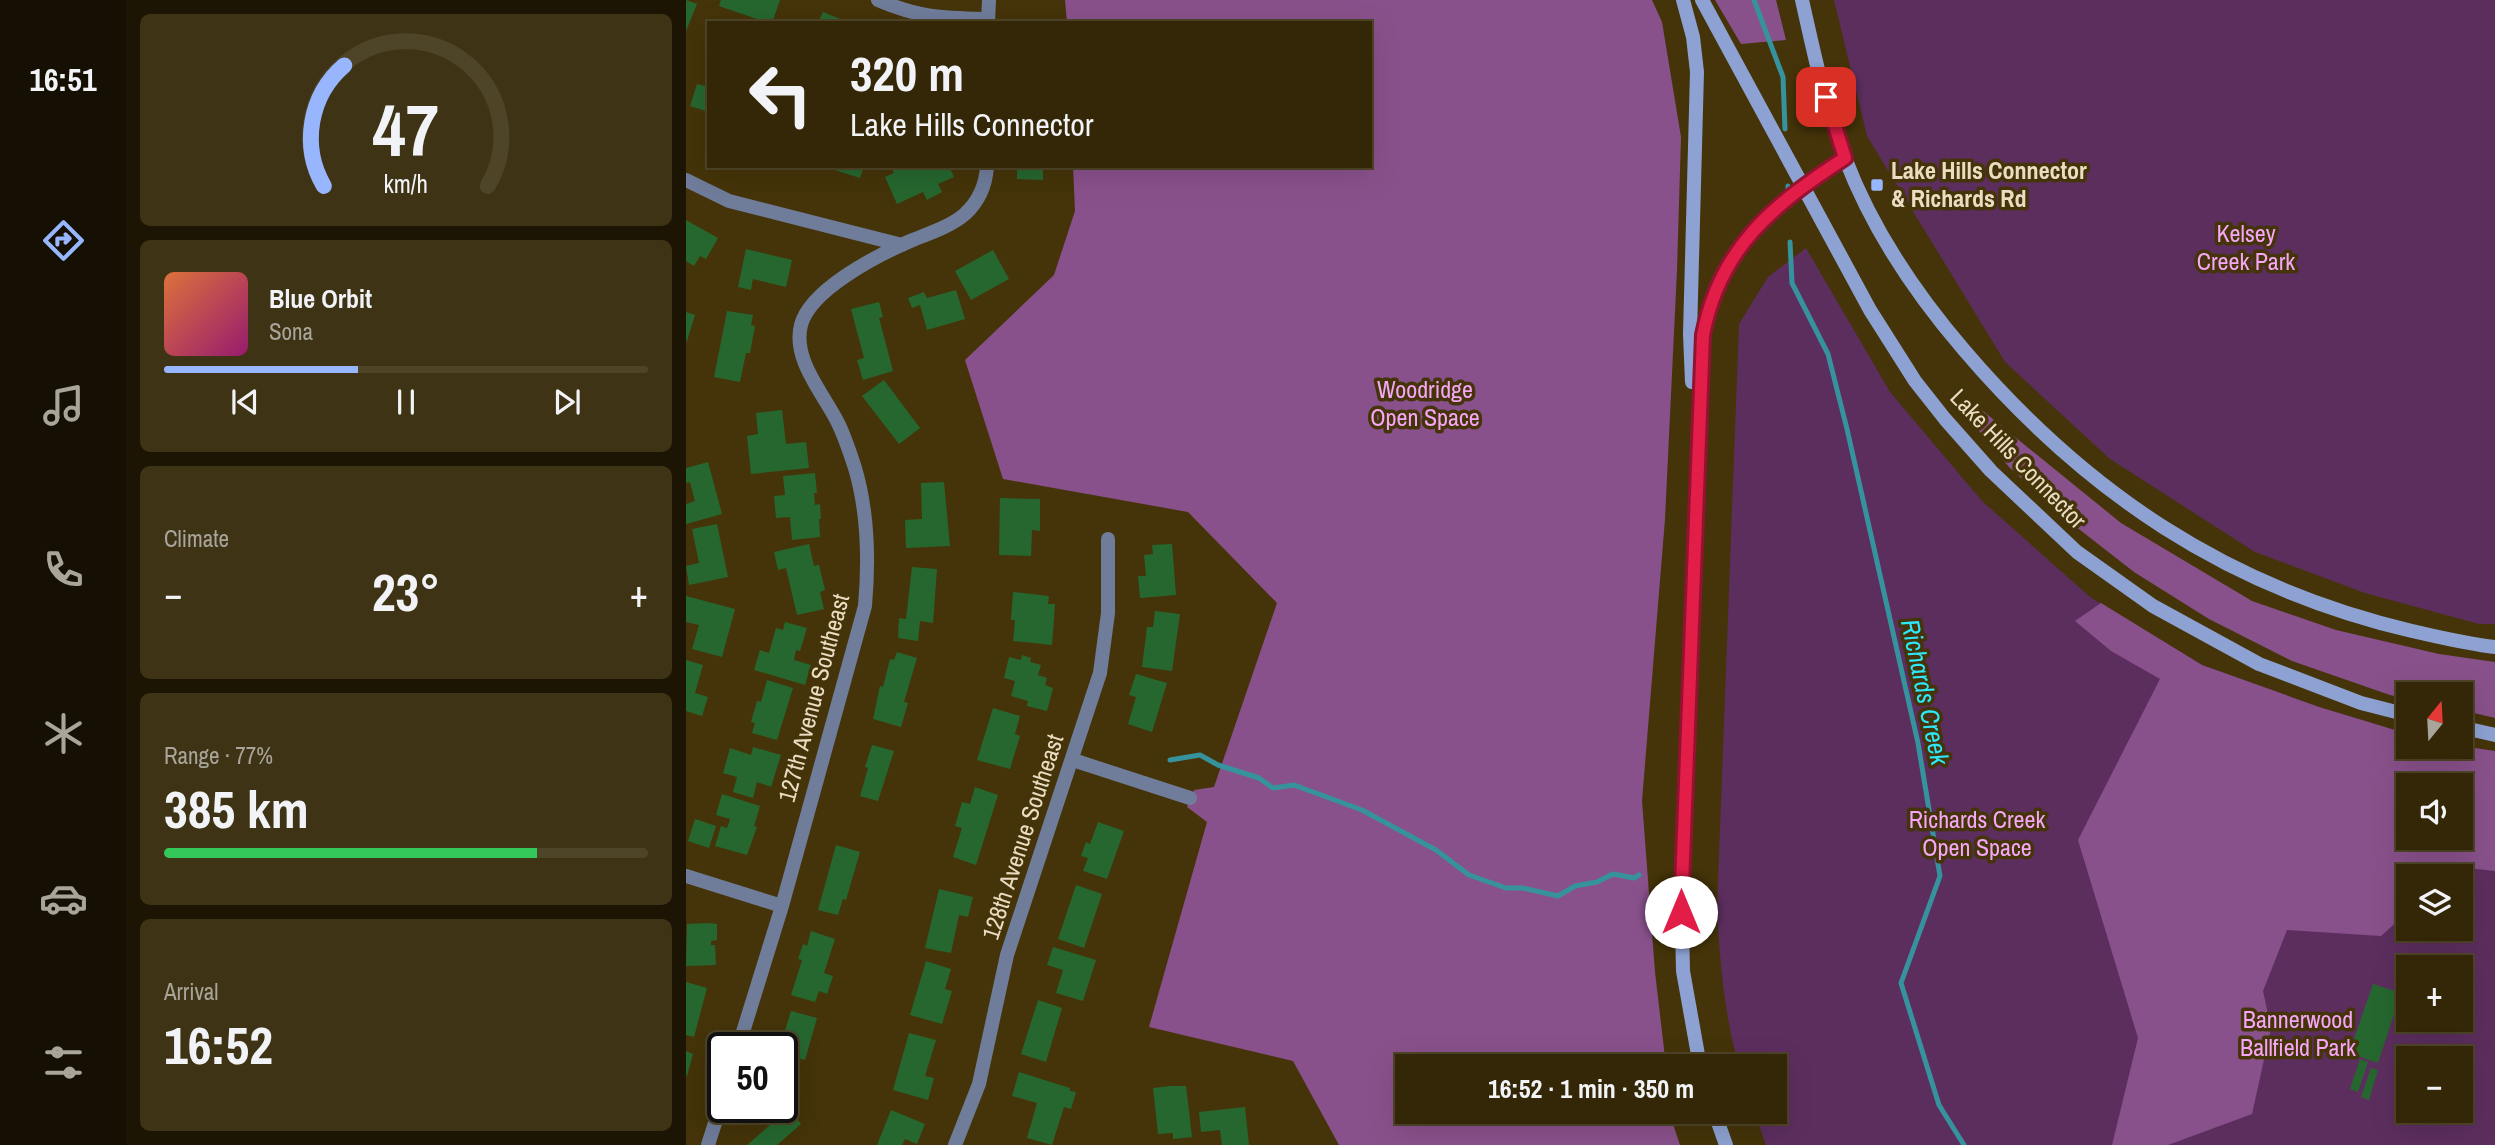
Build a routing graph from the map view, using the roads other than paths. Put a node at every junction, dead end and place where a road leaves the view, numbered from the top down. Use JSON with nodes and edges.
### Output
{"nodes":[{"id":1,"x":878,"y":0,"type":"edge"},
{"id":2,"x":989,"y":0,"type":"edge"},
{"id":3,"x":1683,"y":0,"type":"edge"},
{"id":4,"x":1702,"y":0,"type":"edge"},
{"id":5,"x":1802,"y":0,"type":"edge"},
{"id":6,"x":988,"y":21,"type":"edge"},
{"id":7,"x":1845,"y":158,"type":"junction"},
{"id":8,"x":987,"y":168,"type":"edge"},
{"id":9,"x":686,"y":180,"type":"edge"},
{"id":10,"x":1803,"y":188,"type":"junction"},
{"id":11,"x":902,"y":245,"type":"junction"},
{"id":12,"x":1696,"y":458,"type":"junction"},
{"id":13,"x":1108,"y":539,"type":"dead end"},
{"id":14,"x":2495,"y":647,"type":"edge"},
{"id":15,"x":2396,"y":712,"type":"edge"},
{"id":16,"x":2473,"y":730,"type":"edge"},
{"id":17,"x":2495,"y":734,"type":"edge"},
{"id":18,"x":1073,"y":760,"type":"junction"},
{"id":19,"x":1190,"y":798,"type":"dead end"},
{"id":20,"x":686,"y":876,"type":"edge"},
{"id":21,"x":782,"y":906,"type":"junction"},
{"id":22,"x":743,"y":1032,"type":"edge"},
{"id":23,"x":1698,"y":1054,"type":"edge"},
{"id":24,"x":715,"y":1123,"type":"edge"},
{"id":25,"x":1719,"y":1124,"type":"edge"},
{"id":26,"x":708,"y":1145,"type":"edge"},
{"id":27,"x":955,"y":1145,"type":"edge"},
{"id":28,"x":1726,"y":1145,"type":"edge"}],
"edges":[{"from":1,"to":6,"type":"street"},
{"from":2,"to":6,"type":"street"},
{"from":3,"to":12,"type":"main road"},
{"from":4,"to":10,"type":"main road","name":"Lake Hills Connector"},
{"from":5,"to":7,"type":"main road","name":"Lake Hills Connector"},
{"from":7,"to":10,"type":"main road"},
{"from":7,"to":14,"type":"main road","name":"Lake Hills Connector"},
{"from":8,"to":11,"type":"street","name":"127th Avenue Southeast"},
{"from":9,"to":11,"type":"street"},
{"from":10,"to":12,"type":"main road"},
{"from":10,"to":15,"type":"main road","name":"Lake Hills Connector"},
{"from":11,"to":21,"type":"street","name":"127th Avenue Southeast"},
{"from":12,"to":23,"type":"main road"},
{"from":13,"to":18,"type":"street","name":"128th Avenue Southeast"},
{"from":16,"to":17,"type":"main road"},
{"from":18,"to":19,"type":"street"},
{"from":18,"to":27,"type":"street","name":"128th Avenue Southeast"},
{"from":20,"to":21,"type":"street"},
{"from":21,"to":22,"type":"street","name":"127th Avenue Southeast"},
{"from":24,"to":26,"type":"street"},
{"from":25,"to":28,"type":"main road"}]}
